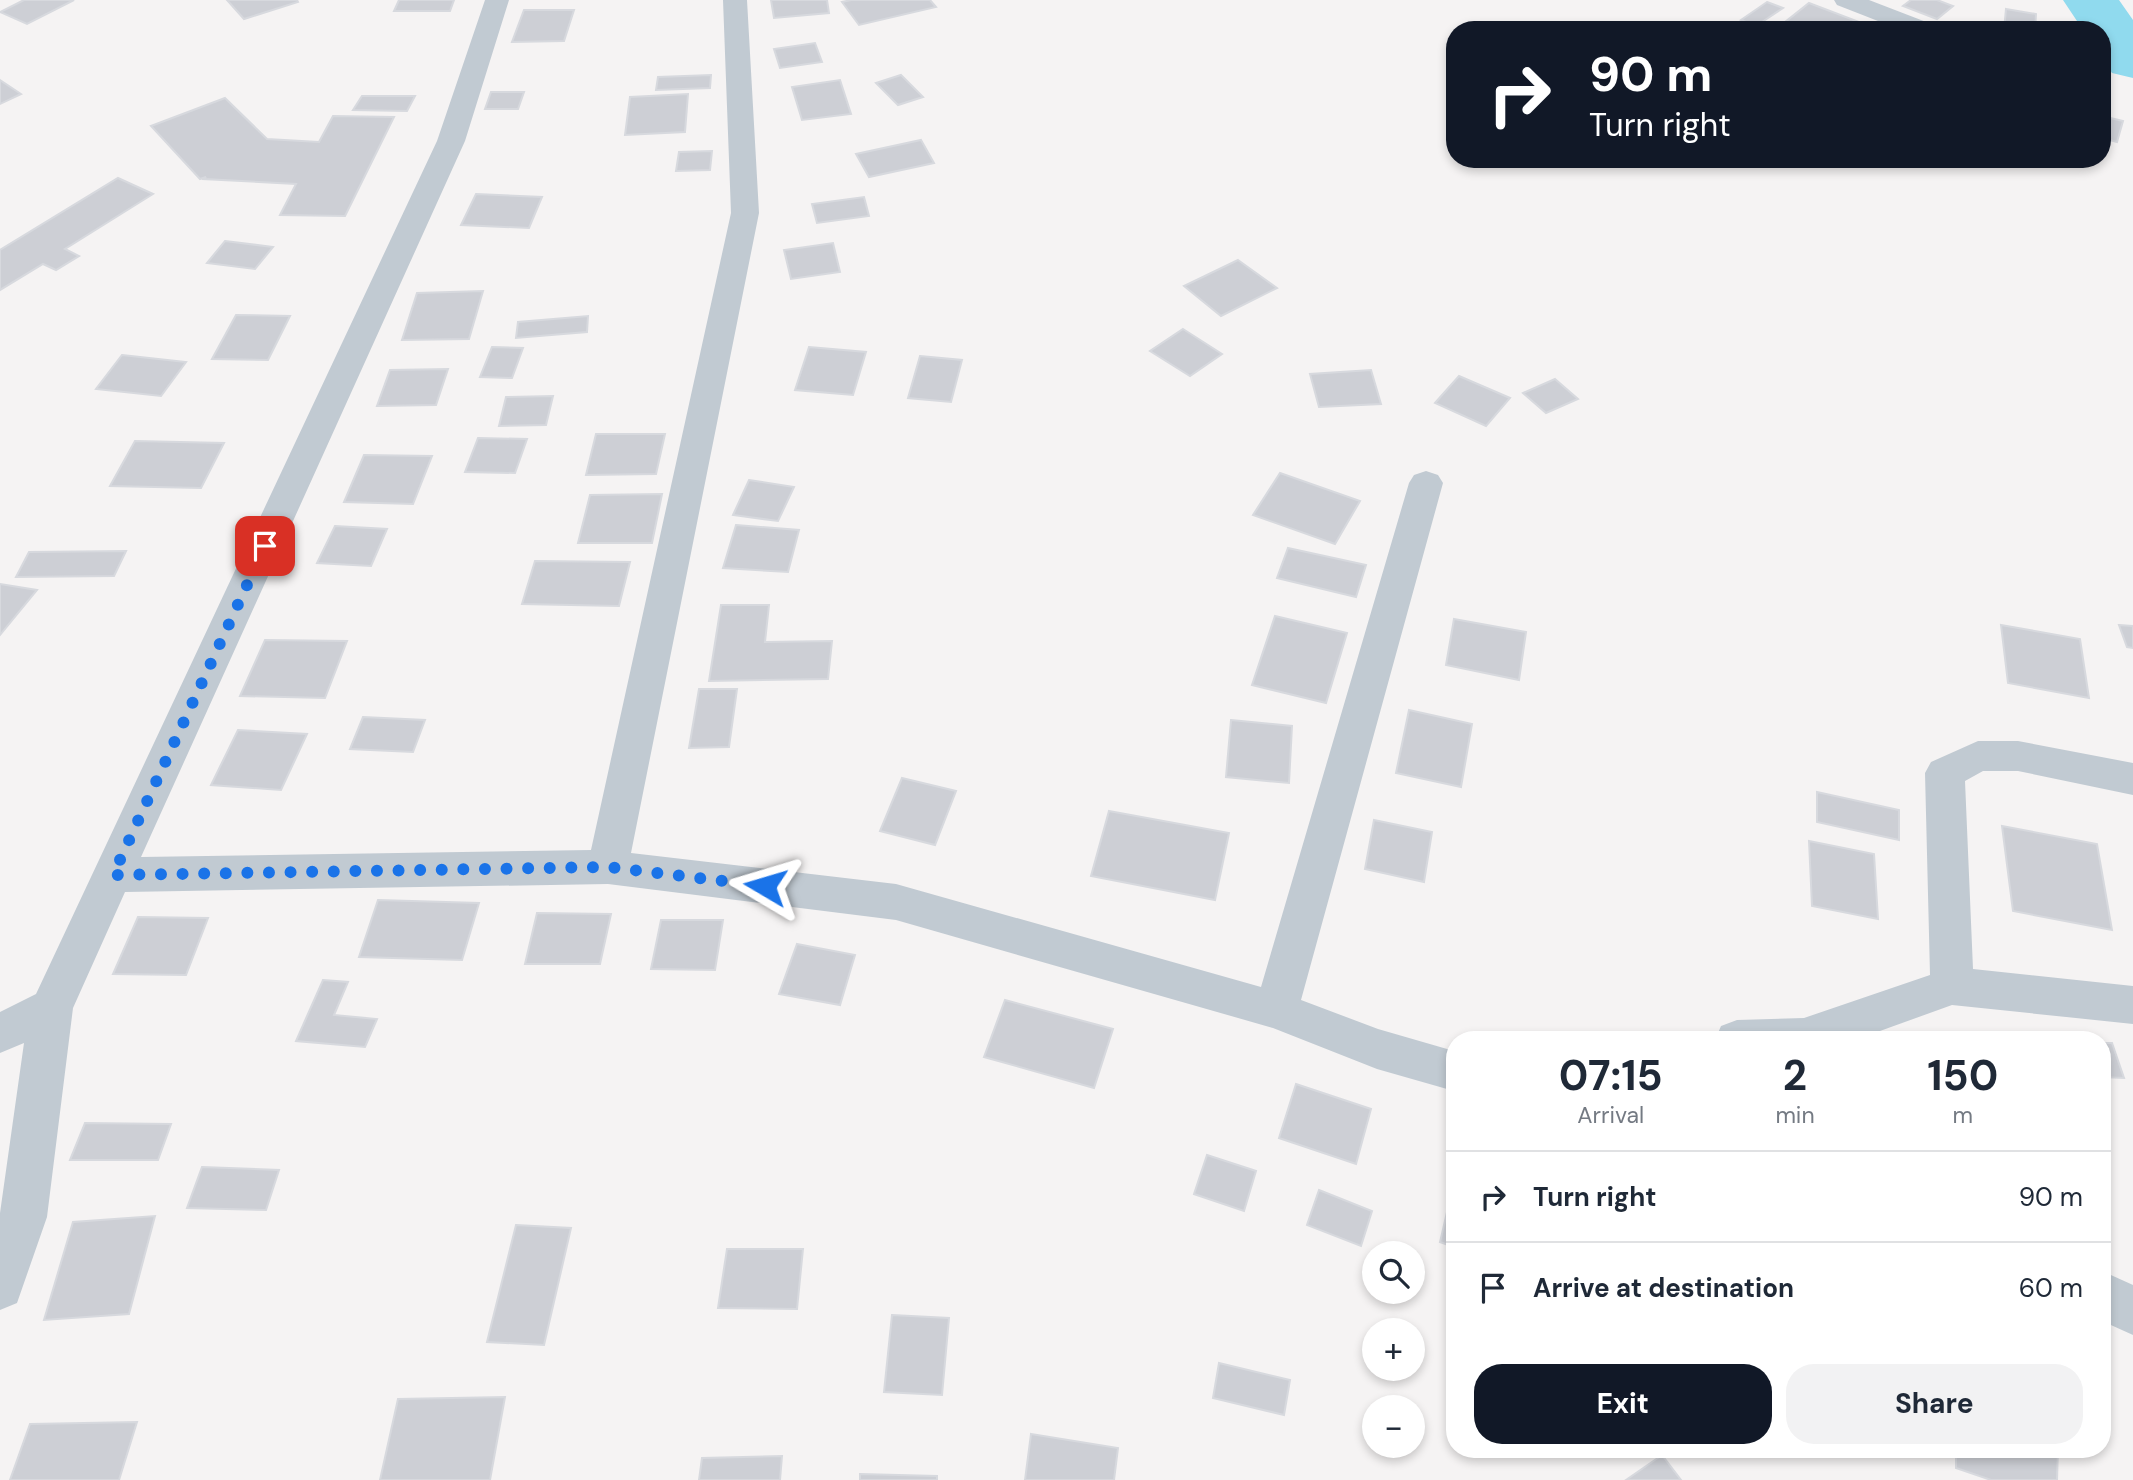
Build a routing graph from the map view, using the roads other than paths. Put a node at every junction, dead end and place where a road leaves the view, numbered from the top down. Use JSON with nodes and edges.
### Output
{"nodes":[{"id":1,"x":497,"y":0,"type":"edge"},
{"id":2,"x":735,"y":0,"type":"edge"},
{"id":3,"x":1846,"y":0,"type":"edge"},
{"id":4,"x":1901,"y":21,"type":"edge"},
{"id":5,"x":1426,"y":483,"type":"dead end"},
{"id":6,"x":2133,"y":779,"type":"edge"},
{"id":7,"x":608,"y":867,"type":"junction"},
{"id":8,"x":113,"y":875,"type":"junction"},
{"id":9,"x":1952,"y":986,"type":"junction"},
{"id":10,"x":2133,"y":1005,"type":"edge"},
{"id":11,"x":51,"y":1008,"type":"junction"},
{"id":12,"x":1276,"y":1010,"type":"junction"},
{"id":13,"x":1824,"y":1031,"type":"edge"},
{"id":14,"x":0,"y":1033,"type":"edge"},
{"id":15,"x":1446,"y":1047,"type":"edge"},
{"id":16,"x":1377,"y":1049,"type":"junction"},
{"id":17,"x":1446,"y":1069,"type":"edge"},
{"id":18,"x":0,"y":1286,"type":"edge"},
{"id":19,"x":2111,"y":1300,"type":"edge"},
{"id":20,"x":2133,"y":1311,"type":"edge"}],
"edges":[{"from":1,"to":8,"type":"street"},
{"from":2,"to":7,"type":"street"},
{"from":3,"to":4,"type":"street"},
{"from":5,"to":12,"type":"street"},
{"from":6,"to":9,"type":"street"},
{"from":7,"to":8,"type":"street"},
{"from":7,"to":12,"type":"street"},
{"from":8,"to":11,"type":"street"},
{"from":9,"to":10,"type":"street"},
{"from":9,"to":13,"type":"street"},
{"from":11,"to":14,"type":"street"},
{"from":11,"to":18,"type":"street"},
{"from":12,"to":16,"type":"street"},
{"from":15,"to":16,"type":"street"},
{"from":16,"to":17,"type":"street"},
{"from":19,"to":20,"type":"street"}]}
